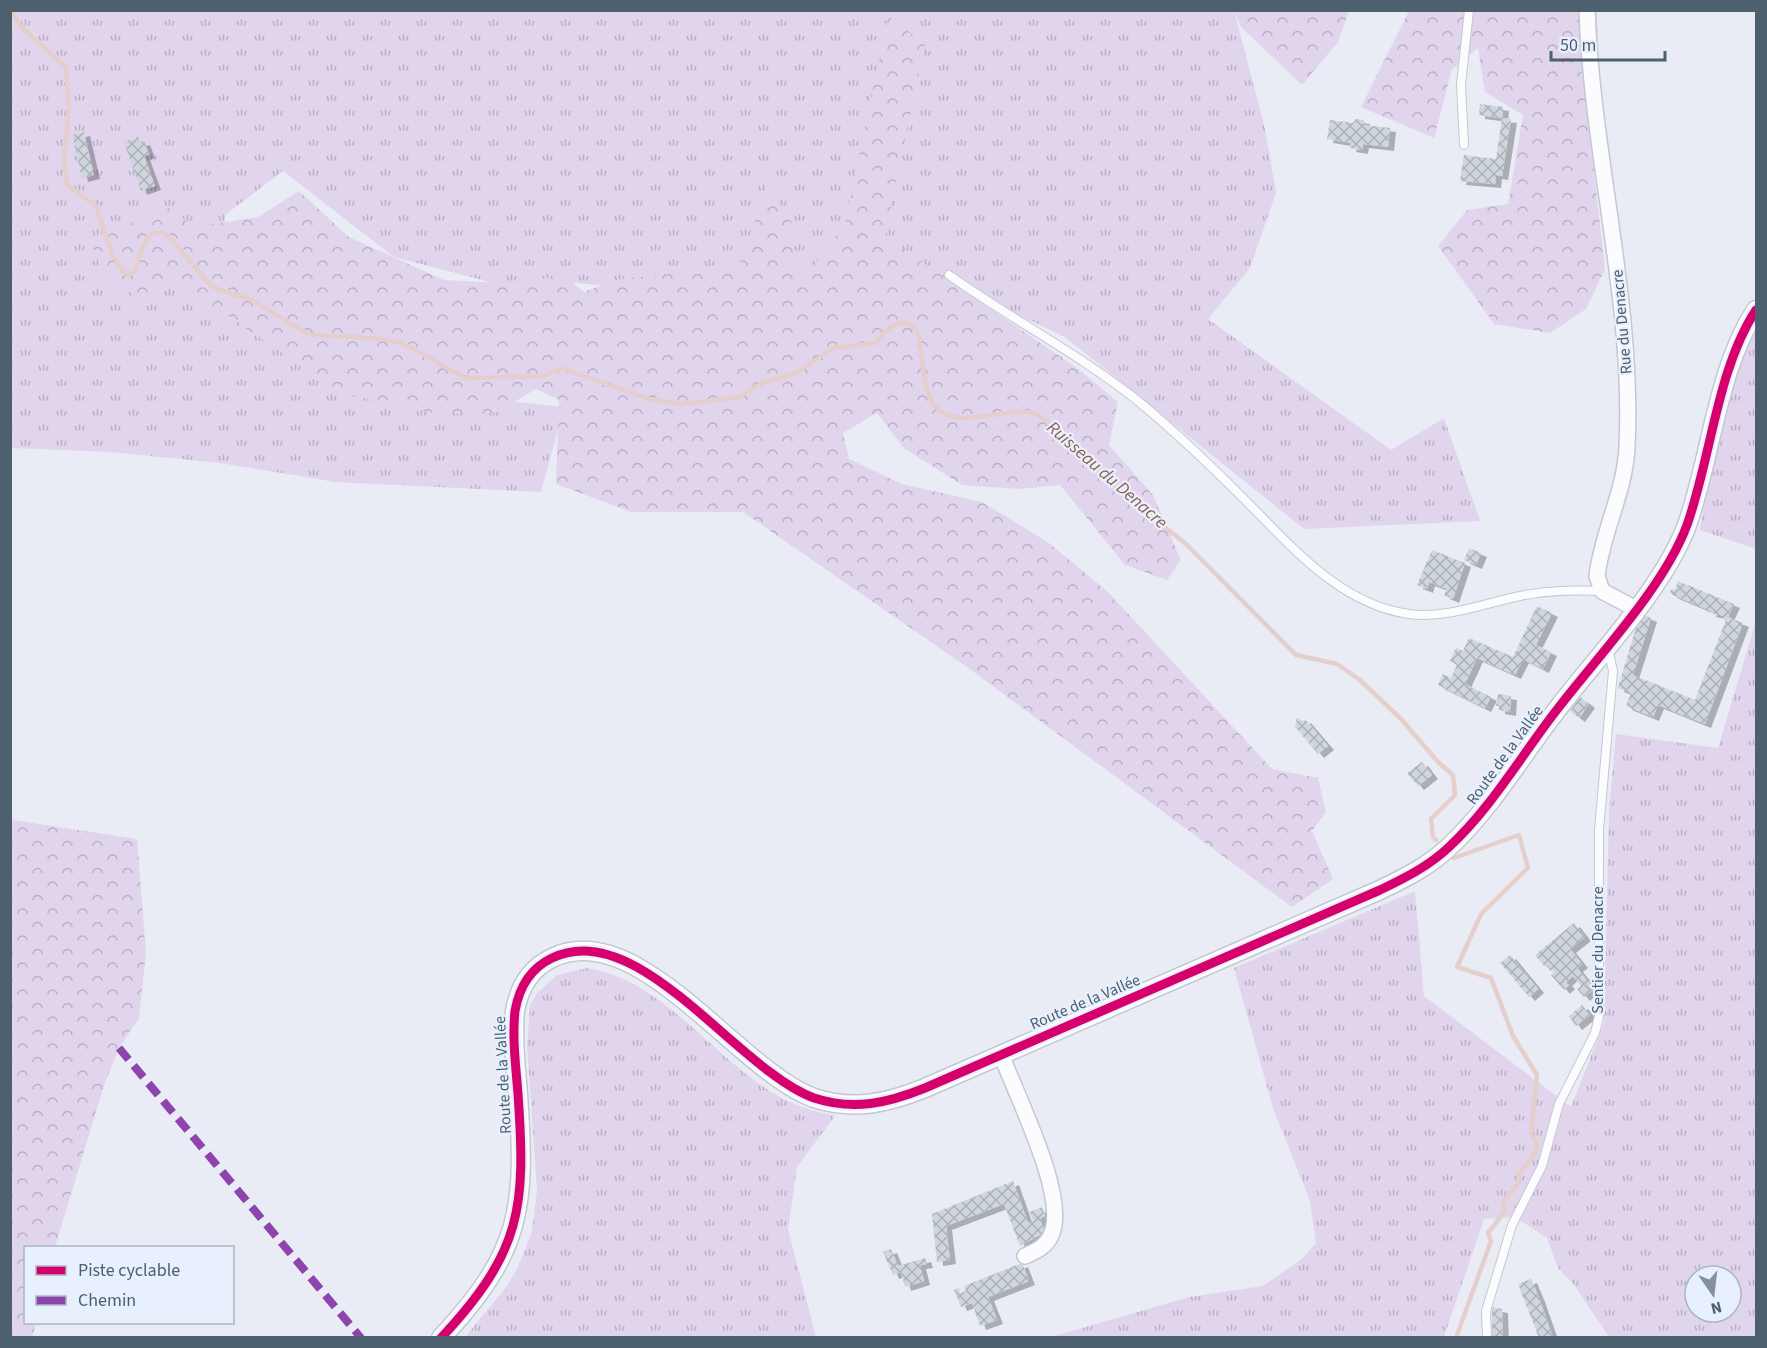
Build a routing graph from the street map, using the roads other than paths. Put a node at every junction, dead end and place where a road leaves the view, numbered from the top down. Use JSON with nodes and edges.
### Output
{"nodes":[{"id":1,"x":1469,"y":10,"type":"edge"},
{"id":2,"x":1587,"y":10,"type":"edge"},
{"id":3,"x":1464,"y":145,"type":"dead end"},
{"id":4,"x":950,"y":275,"type":"dead end"},
{"id":5,"x":1756,"y":310,"type":"edge"},
{"id":6,"x":1602,"y":591,"type":"junction"},
{"id":7,"x":1635,"y":609,"type":"junction"},
{"id":8,"x":1604,"y":650,"type":"junction"},
{"id":9,"x":1001,"y":1054,"type":"junction"},
{"id":10,"x":1025,"y":1256,"type":"dead end"},
{"id":11,"x":441,"y":1338,"type":"edge"},
{"id":12,"x":1487,"y":1338,"type":"edge"}],
"edges":[{"from":1,"to":3,"type":"lane"},
{"from":2,"to":6,"type":"street","name":"Rue du Denacre"},
{"from":4,"to":6,"type":"lane"},
{"from":5,"to":7,"type":"street","name":"Route de la Vallée"},
{"from":6,"to":7,"type":"street"},
{"from":7,"to":8,"type":"street","name":"Route de la Vallée"},
{"from":8,"to":9,"type":"street","name":"Route de la Vallée"},
{"from":8,"to":12,"type":"lane","name":"Sentier du Denacre"},
{"from":9,"to":10,"type":"street"},
{"from":9,"to":11,"type":"street","name":"Route de la Vallée"}]}
